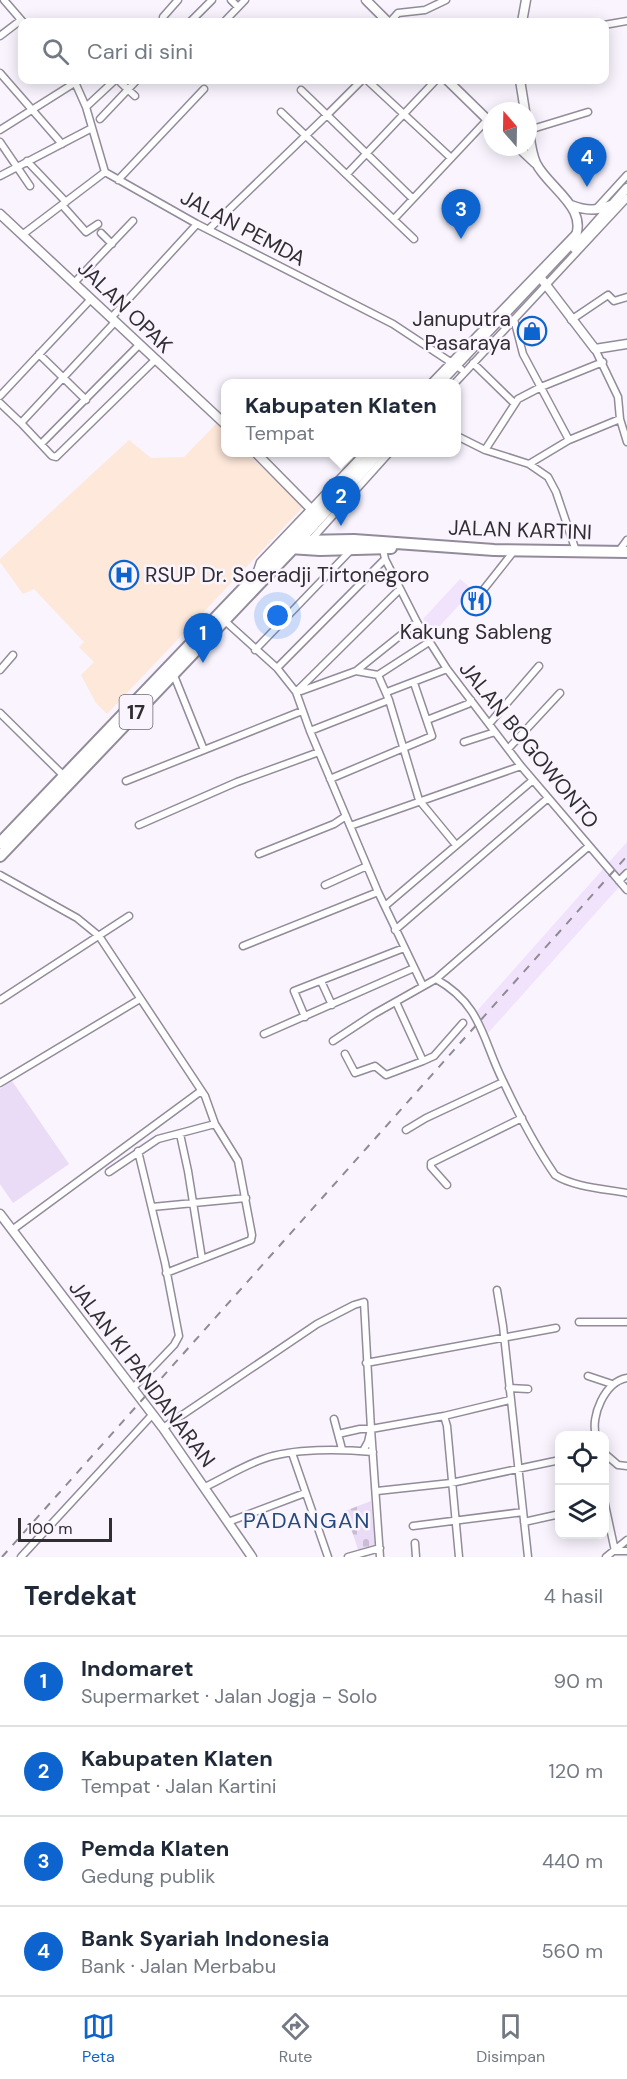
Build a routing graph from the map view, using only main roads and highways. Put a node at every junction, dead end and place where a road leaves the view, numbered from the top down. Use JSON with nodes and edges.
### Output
{"nodes":[{"id":1,"x":366,"y":0,"type":"edge"},
{"id":2,"x":526,"y":0,"type":"edge"},
{"id":3,"x":385,"y":18,"type":"edge"},
{"id":4,"x":523,"y":18,"type":"edge"},
{"id":5,"x":451,"y":84,"type":"edge"},
{"id":6,"x":521,"y":84,"type":"edge"},
{"id":7,"x":524,"y":102,"type":"edge"},
{"id":8,"x":483,"y":116,"type":"edge"},
{"id":9,"x":528,"y":156,"type":"edge"},
{"id":10,"x":534,"y":156,"type":"edge"},
{"id":11,"x":536,"y":164,"type":"junction"},
{"id":12,"x":627,"y":188,"type":"edge"},
{"id":13,"x":571,"y":205,"type":"junction"},
{"id":14,"x":612,"y":205,"type":"junction"},
{"id":15,"x":0,"y":214,"type":"edge"},
{"id":16,"x":543,"y":281,"type":"junction"},
{"id":17,"x":627,"y":344,"type":"edge"},
{"id":18,"x":456,"y":365,"type":"junction"},
{"id":19,"x":443,"y":379,"type":"edge"},
{"id":20,"x":449,"y":379,"type":"edge"},
{"id":21,"x":221,"y":422,"type":"edge"},
{"id":22,"x":259,"y":457,"type":"edge"},
{"id":23,"x":372,"y":457,"type":"edge"},
{"id":24,"x":315,"y":514,"type":"junction"},
{"id":25,"x":298,"y":545,"type":"junction"},
{"id":26,"x":412,"y":546,"type":"junction"},
{"id":27,"x":623,"y":552,"type":"edge"},
{"id":28,"x":171,"y":671,"type":"junction"},
{"id":29,"x":67,"y":778,"type":"junction"},
{"id":30,"x":0,"y":843,"type":"edge"},
{"id":31,"x":0,"y":856,"type":"edge"},
{"id":32,"x":0,"y":1214,"type":"edge"},
{"id":33,"x":252,"y":1557,"type":"edge"}],
"edges":[{"from":1,"to":3,"type":"main road"},
{"from":2,"to":4,"type":"main road"},
{"from":5,"to":8,"type":"main road"},
{"from":6,"to":7,"type":"main road"},
{"from":9,"to":11,"type":"main road"},
{"from":10,"to":11,"type":"main road"},
{"from":11,"to":13,"type":"main road"},
{"from":12,"to":14,"type":"main road"},
{"from":13,"to":14,"type":"main road"},
{"from":13,"to":16,"type":"main road"},
{"from":14,"to":16,"type":"main road"},
{"from":15,"to":21,"type":"main road","name":"JALAN OPAK"},
{"from":16,"to":17,"type":"main road"},
{"from":16,"to":18,"type":"main road"},
{"from":18,"to":19,"type":"main road"},
{"from":18,"to":20,"type":"main road"},
{"from":22,"to":24,"type":"main road"},
{"from":23,"to":24,"type":"main road"},
{"from":24,"to":25,"type":"main road"},
{"from":25,"to":26,"type":"highway","name":"JALAN KARTINI"},
{"from":25,"to":26,"type":"highway","name":"JALAN KARTINI"},
{"from":25,"to":28,"type":"highway","number":"17"},
{"from":25,"to":28,"type":"highway","number":"17"},
{"from":26,"to":27,"type":"highway","name":"JALAN KARTINI"},
{"from":28,"to":29,"type":"highway","number":"17"},
{"from":29,"to":30,"type":"highway","number":"17"},
{"from":29,"to":31,"type":"highway","number":"17"},
{"from":32,"to":33,"type":"main road","name":"JALAN KI PANDANARAN"}]}
